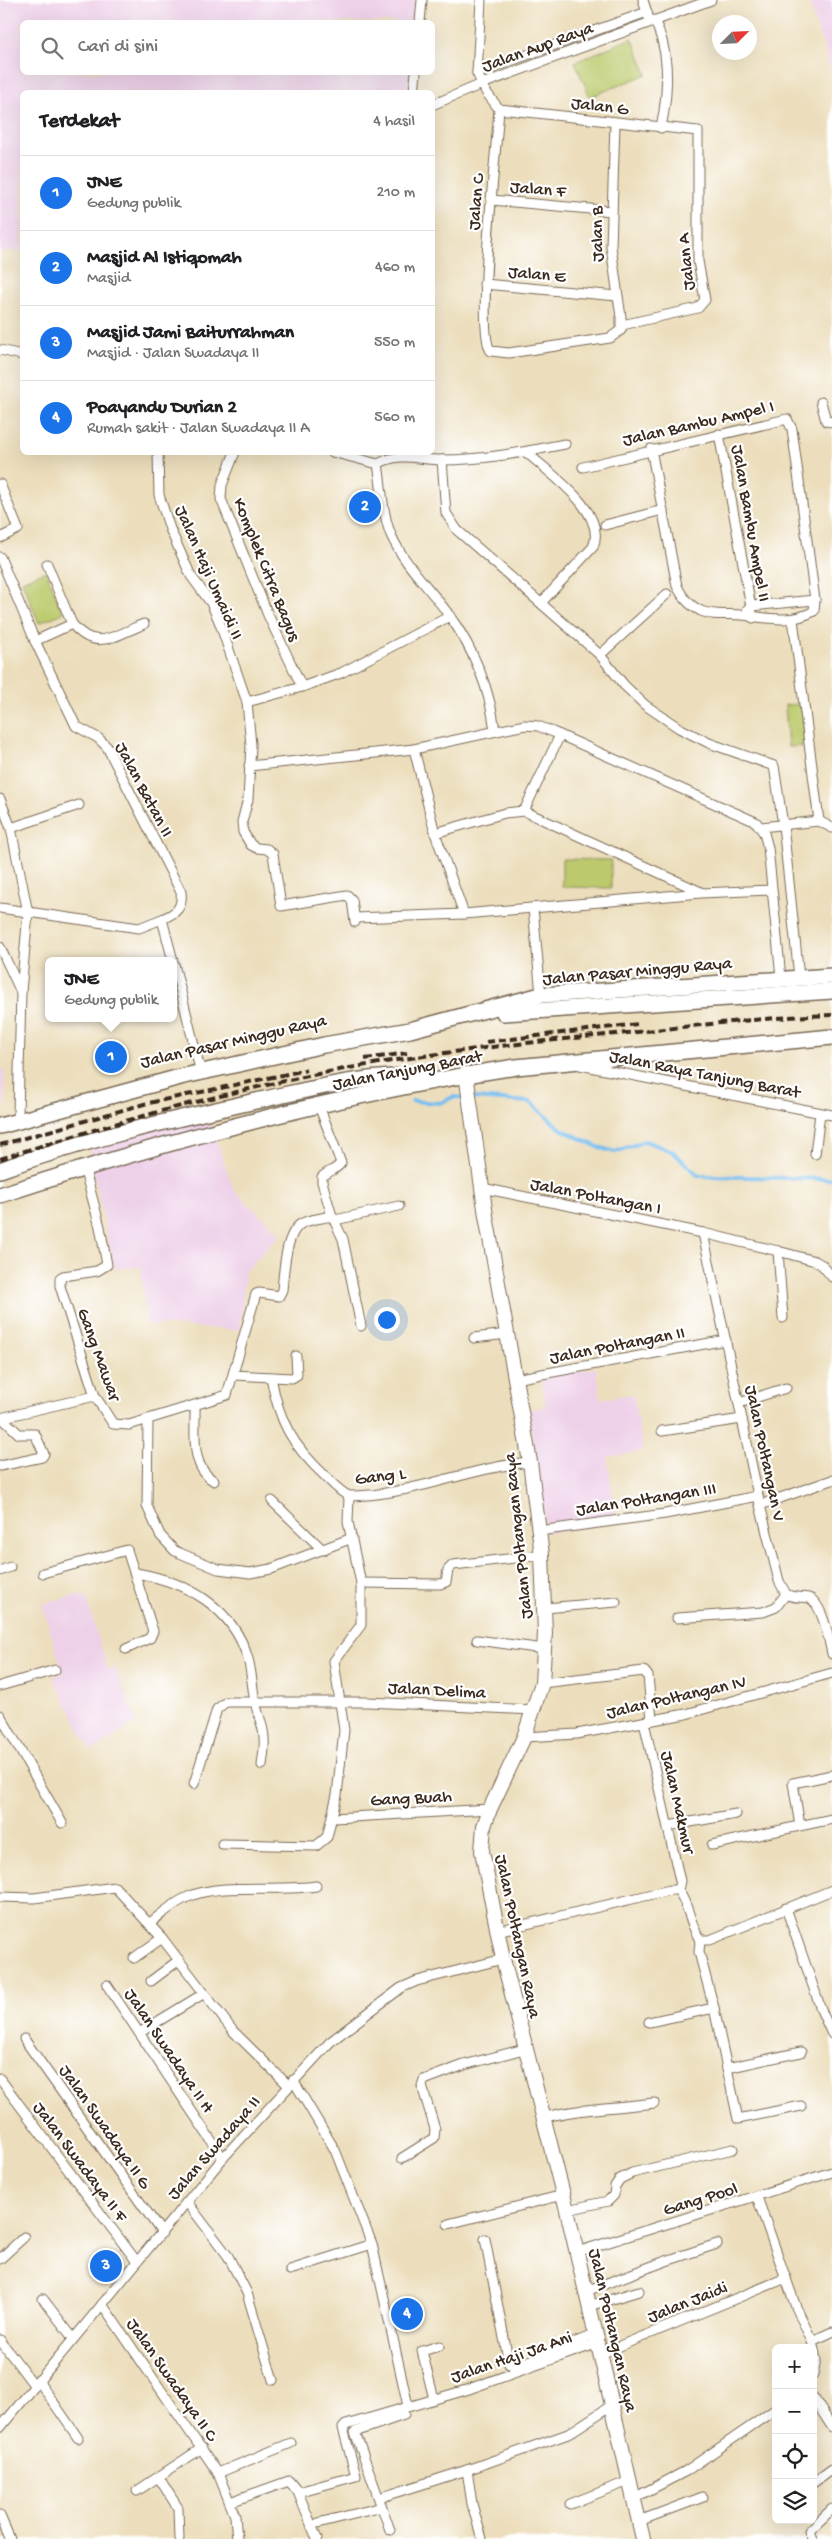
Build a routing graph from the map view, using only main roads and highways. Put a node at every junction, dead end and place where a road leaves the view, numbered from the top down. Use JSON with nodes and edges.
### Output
{"nodes":[{"id":1,"x":832,"y":976,"type":"edge"},
{"id":2,"x":832,"y":991,"type":"edge"},
{"id":3,"x":447,"y":1019,"type":"junction"},
{"id":4,"x":832,"y":1037,"type":"edge"},
{"id":5,"x":447,"y":1078,"type":"junction"},
{"id":6,"x":0,"y":1120,"type":"edge"},
{"id":7,"x":0,"y":1126,"type":"edge"},
{"id":8,"x":0,"y":1170,"type":"edge"},
{"id":9,"x":0,"y":1195,"type":"edge"}],
"edges":[{"from":1,"to":3,"type":"main road","name":"Jalan Pasar Minggu Raya"},
{"from":2,"to":3,"type":"main road","name":"Jalan Pasar Minggu Raya"},
{"from":3,"to":6,"type":"main road","name":"Jalan Pasar Minggu Raya"},
{"from":3,"to":7,"type":"main road"},
{"from":4,"to":5,"type":"main road","name":"Jalan Tanjung Barat"},
{"from":5,"to":8,"type":"main road"},
{"from":5,"to":9,"type":"main road","name":"Jalan Tanjung Barat"}]}
